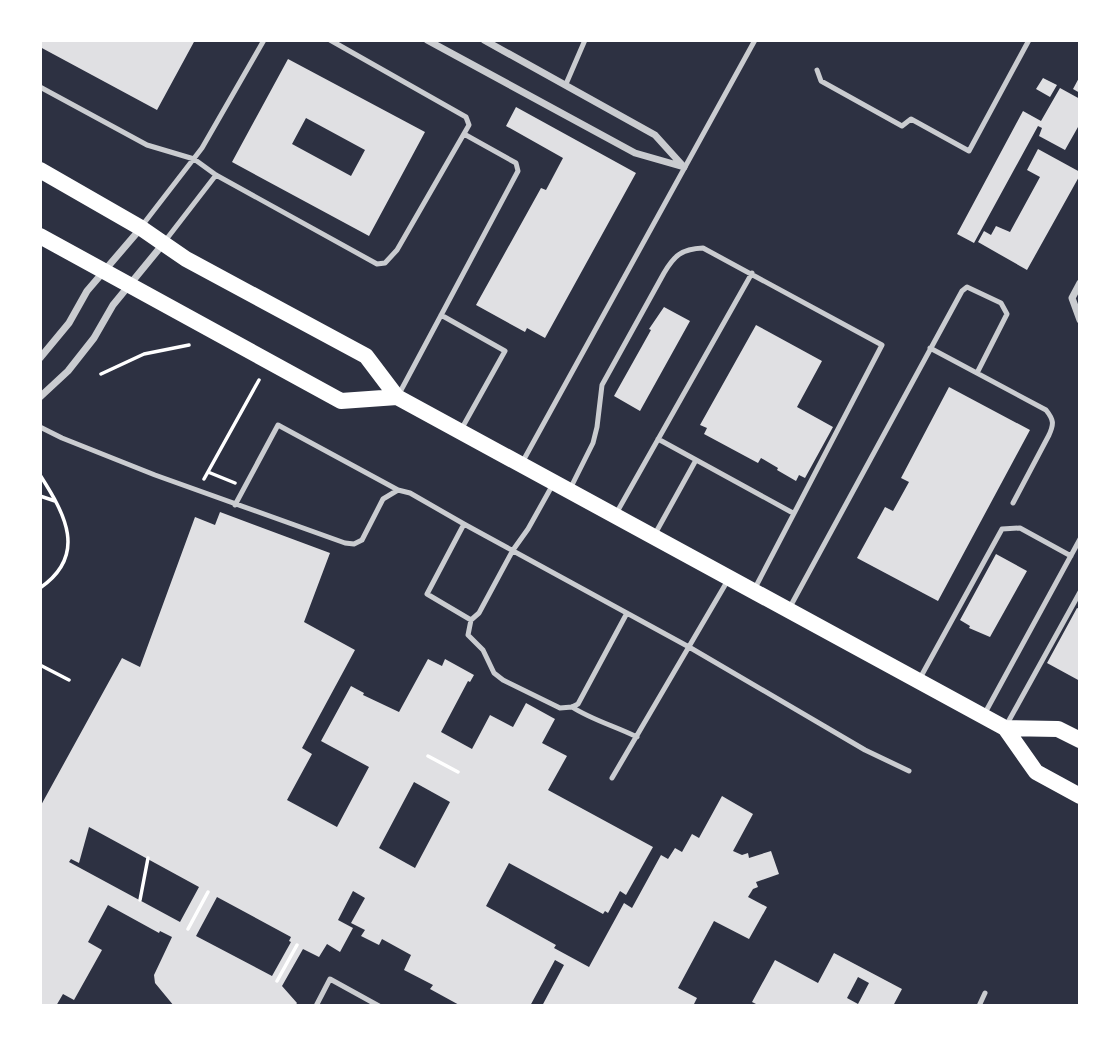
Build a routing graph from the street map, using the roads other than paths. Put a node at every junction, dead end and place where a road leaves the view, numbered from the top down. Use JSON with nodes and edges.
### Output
{"nodes":[{"id":1,"x":264,"y":40,"type":"edge"},
{"id":2,"x":330,"y":40,"type":"edge"},
{"id":3,"x":427,"y":40,"type":"edge"},
{"id":4,"x":484,"y":40,"type":"edge"},
{"id":5,"x":585,"y":40,"type":"edge"},
{"id":6,"x":755,"y":40,"type":"edge"},
{"id":7,"x":1029,"y":40,"type":"edge"},
{"id":8,"x":817,"y":70,"type":"dead end"},
{"id":9,"x":566,"y":84,"type":"junction"},
{"id":10,"x":40,"y":87,"type":"edge"},
{"id":11,"x":464,"y":134,"type":"junction"},
{"id":12,"x":194,"y":159,"type":"junction"},
{"id":13,"x":684,"y":167,"type":"junction"},
{"id":14,"x":40,"y":170,"type":"edge"},
{"id":15,"x":216,"y":174,"type":"junction"},
{"id":16,"x":141,"y":228,"type":"junction"},
{"id":17,"x":40,"y":236,"type":"edge"},
{"id":18,"x":163,"y":243,"type":"junction"},
{"id":19,"x":104,"y":271,"type":"junction"},
{"id":20,"x":752,"y":273,"type":"junction"},
{"id":21,"x":1080,"y":283,"type":"edge"},
{"id":22,"x":129,"y":285,"type":"junction"},
{"id":23,"x":441,"y":315,"type":"junction"},
{"id":24,"x":1080,"y":320,"type":"edge"},
{"id":25,"x":930,"y":348,"type":"junction"},
{"id":26,"x":40,"y":358,"type":"edge"},
{"id":27,"x":977,"y":373,"type":"junction"},
{"id":28,"x":40,"y":397,"type":"edge"},
{"id":29,"x":397,"y":397,"type":"junction"},
{"id":30,"x":40,"y":427,"type":"edge"},
{"id":31,"x":460,"y":430,"type":"junction"},
{"id":32,"x":658,"y":439,"type":"junction"},
{"id":33,"x":696,"y":460,"type":"junction"},
{"id":34,"x":522,"y":464,"type":"junction"},
{"id":35,"x":555,"y":482,"type":"junction"},
{"id":36,"x":398,"y":490,"type":"junction"},
{"id":37,"x":569,"y":490,"type":"junction"},
{"id":38,"x":1013,"y":503,"type":"dead end"},
{"id":39,"x":235,"y":505,"type":"junction"},
{"id":40,"x":793,"y":513,"type":"junction"},
{"id":41,"x":615,"y":515,"type":"junction"},
{"id":42,"x":464,"y":524,"type":"junction"},
{"id":43,"x":654,"y":536,"type":"junction"},
{"id":44,"x":1079,"y":542,"type":"edge"},
{"id":45,"x":513,"y":550,"type":"junction"},
{"id":46,"x":1071,"y":556,"type":"junction"},
{"id":47,"x":729,"y":577,"type":"junction"},
{"id":48,"x":753,"y":590,"type":"junction"},
{"id":49,"x":1080,"y":592,"type":"edge"},
{"id":50,"x":789,"y":609,"type":"junction"},
{"id":51,"x":627,"y":614,"type":"junction"},
{"id":52,"x":471,"y":620,"type":"junction"},
{"id":53,"x":689,"y":646,"type":"junction"},
{"id":54,"x":919,"y":680,"type":"junction"},
{"id":55,"x":572,"y":707,"type":"junction"},
{"id":56,"x":983,"y":716,"type":"junction"},
{"id":57,"x":1005,"y":729,"type":"junction"},
{"id":58,"x":636,"y":737,"type":"junction"},
{"id":59,"x":1080,"y":740,"type":"edge"},
{"id":60,"x":909,"y":771,"type":"dead end"},
{"id":61,"x":612,"y":778,"type":"dead end"},
{"id":62,"x":1080,"y":796,"type":"edge"},
{"id":63,"x":985,"y":993,"type":"dead end"},
{"id":64,"x":316,"y":1006,"type":"edge"},
{"id":65,"x":379,"y":1006,"type":"edge"},
{"id":66,"x":979,"y":1006,"type":"edge"}],
"edges":[{"from":1,"to":12,"type":"lane"},
{"from":2,"to":11,"type":"lane"},
{"from":3,"to":13,"type":"street"},
{"from":4,"to":9,"type":"street"},
{"from":5,"to":9,"type":"lane"},
{"from":6,"to":13,"type":"lane"},
{"from":7,"to":8,"type":"lane"},
{"from":9,"to":13,"type":"street"},
{"from":10,"to":12,"type":"lane"},
{"from":11,"to":15,"type":"lane"},
{"from":11,"to":23,"type":"lane"},
{"from":12,"to":15,"type":"lane"},
{"from":12,"to":16,"type":"lane"},
{"from":13,"to":34,"type":"lane"},
{"from":14,"to":16,"type":"main road"},
{"from":15,"to":18,"type":"lane"},
{"from":16,"to":18,"type":"main road"},
{"from":16,"to":19,"type":"street"},
{"from":17,"to":19,"type":"main road"},
{"from":18,"to":22,"type":"street"},
{"from":18,"to":29,"type":"main road"},
{"from":19,"to":22,"type":"main road"},
{"from":19,"to":26,"type":"street"},
{"from":20,"to":32,"type":"lane"},
{"from":20,"to":37,"type":"lane"},
{"from":20,"to":40,"type":"lane"},
{"from":21,"to":24,"type":"street"},
{"from":22,"to":28,"type":"street"},
{"from":22,"to":29,"type":"main road"},
{"from":23,"to":29,"type":"lane"},
{"from":23,"to":31,"type":"lane"},
{"from":25,"to":27,"type":"lane"},
{"from":25,"to":27,"type":"lane"},
{"from":25,"to":50,"type":"lane"},
{"from":27,"to":38,"type":"lane"},
{"from":29,"to":31,"type":"main road"},
{"from":30,"to":39,"type":"lane"},
{"from":31,"to":34,"type":"main road"},
{"from":32,"to":33,"type":"lane"},
{"from":32,"to":41,"type":"lane"},
{"from":33,"to":40,"type":"lane"},
{"from":33,"to":43,"type":"lane"},
{"from":34,"to":35,"type":"main road"},
{"from":35,"to":37,"type":"main road"},
{"from":35,"to":45,"type":"lane"},
{"from":36,"to":39,"type":"lane"},
{"from":36,"to":39,"type":"lane"},
{"from":36,"to":42,"type":"lane"},
{"from":37,"to":41,"type":"main road"},
{"from":40,"to":48,"type":"lane"},
{"from":41,"to":43,"type":"main road"},
{"from":42,"to":45,"type":"lane"},
{"from":42,"to":52,"type":"lane"},
{"from":43,"to":47,"type":"main road"},
{"from":44,"to":46,"type":"lane"},
{"from":45,"to":51,"type":"lane"},
{"from":45,"to":52,"type":"lane"},
{"from":46,"to":54,"type":"lane"},
{"from":46,"to":56,"type":"lane"},
{"from":47,"to":48,"type":"main road"},
{"from":47,"to":53,"type":"lane"},
{"from":48,"to":50,"type":"main road"},
{"from":49,"to":57,"type":"lane"},
{"from":50,"to":54,"type":"main road"},
{"from":51,"to":53,"type":"lane"},
{"from":51,"to":55,"type":"lane"},
{"from":52,"to":55,"type":"lane"},
{"from":53,"to":58,"type":"lane"},
{"from":53,"to":60,"type":"lane"},
{"from":54,"to":56,"type":"main road"},
{"from":55,"to":58,"type":"lane"},
{"from":56,"to":57,"type":"main road"},
{"from":57,"to":59,"type":"main road"},
{"from":57,"to":62,"type":"main road"},
{"from":58,"to":61,"type":"lane"},
{"from":63,"to":66,"type":"lane"},
{"from":64,"to":65,"type":"lane"}]}
